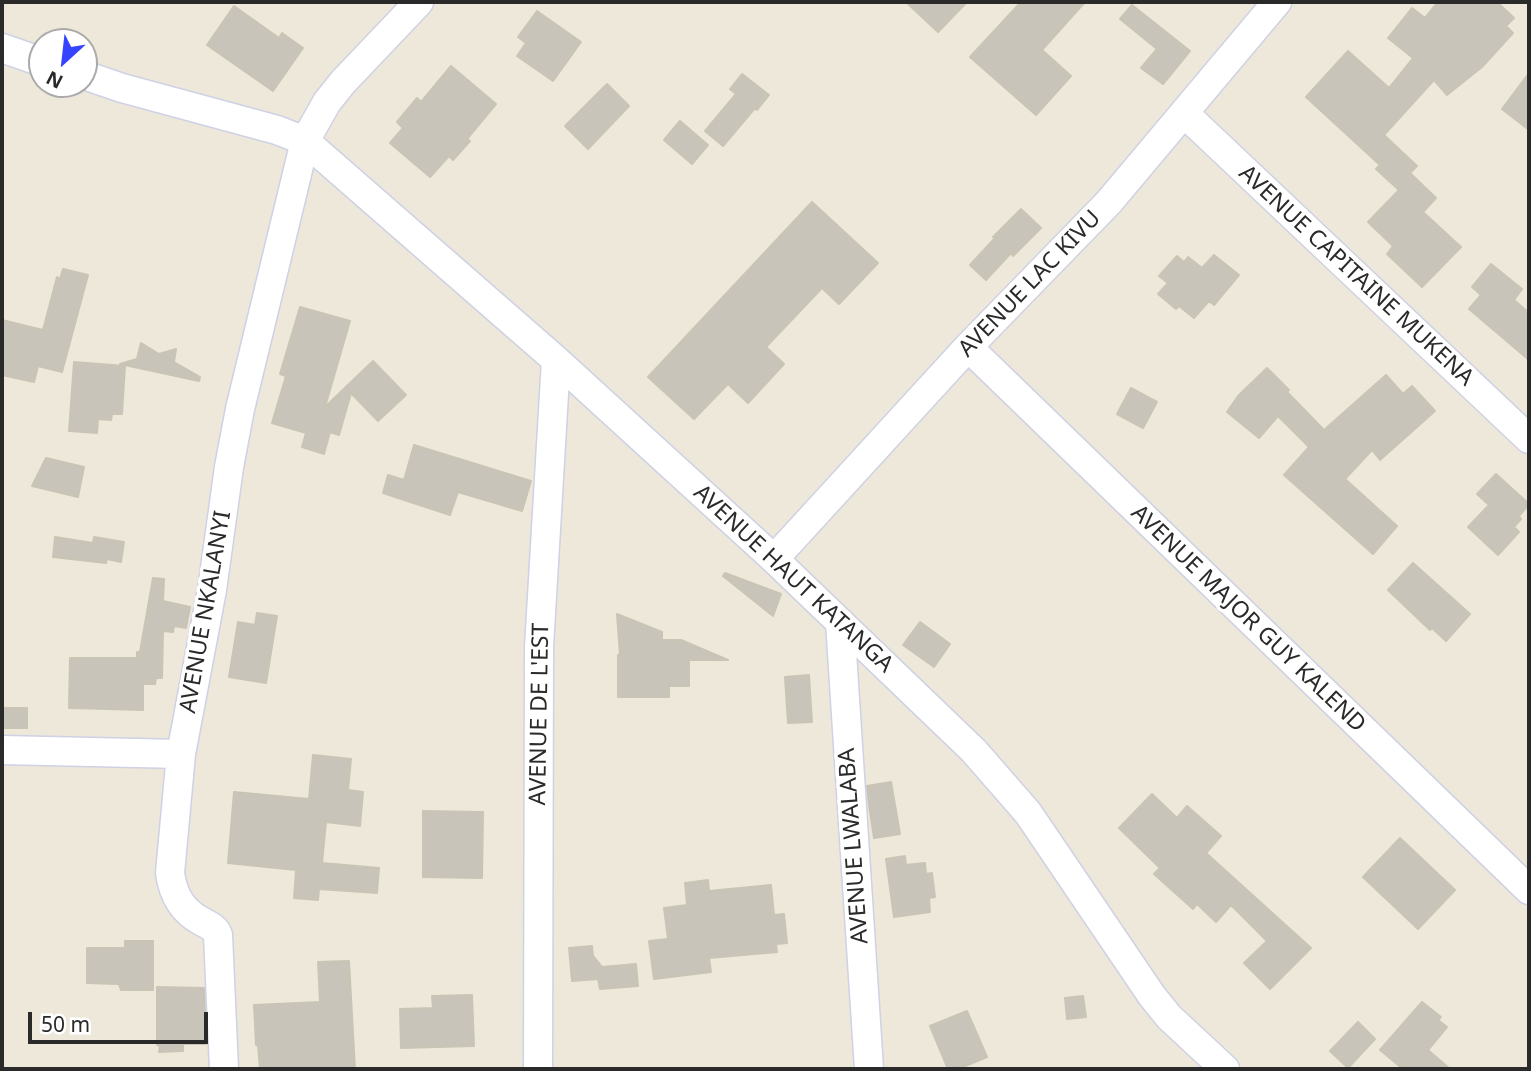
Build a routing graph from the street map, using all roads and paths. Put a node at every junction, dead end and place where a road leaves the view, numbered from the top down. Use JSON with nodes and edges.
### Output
{"nodes":[{"id":1,"x":419,"y":2,"type":"edge"},
{"id":2,"x":1277,"y":2,"type":"edge"},
{"id":3,"x":2,"y":48,"type":"edge"},
{"id":4,"x":28,"y":57,"type":"edge"},
{"id":5,"x":98,"y":80,"type":"edge"},
{"id":6,"x":1184,"y":113,"type":"junction"},
{"id":7,"x":305,"y":141,"type":"junction"},
{"id":8,"x":968,"y":347,"type":"junction"},
{"id":9,"x":556,"y":360,"type":"junction"},
{"id":10,"x":1529,"y":439,"type":"edge"},
{"id":11,"x":774,"y":559,"type":"junction"},
{"id":12,"x":840,"y":622,"type":"junction"},
{"id":13,"x":2,"y":750,"type":"edge"},
{"id":14,"x":181,"y":754,"type":"junction"},
{"id":15,"x":1529,"y":890,"type":"edge"},
{"id":16,"x":1191,"y":1039,"type":"junction"},
{"id":17,"x":224,"y":1069,"type":"edge"},
{"id":18,"x":538,"y":1069,"type":"edge"},
{"id":19,"x":869,"y":1069,"type":"edge"},
{"id":20,"x":1197,"y":1069,"type":"edge"},
{"id":21,"x":1225,"y":1069,"type":"edge"}],
"edges":[{"from":1,"to":7,"type":"street","name":"AVENUE NKALANYI"},
{"from":2,"to":6,"type":"street","name":"AVENUE LAC KIVU"},
{"from":3,"to":4,"type":"street"},
{"from":5,"to":7,"type":"street"},
{"from":6,"to":8,"type":"street","name":"AVENUE LAC KIVU"},
{"from":6,"to":10,"type":"street","name":"AVENUE CAPITAINE MUKENA"},
{"from":7,"to":9,"type":"street","name":"AVENUE HAUT KATANGA"},
{"from":7,"to":14,"type":"street","name":"AVENUE NKALANYI"},
{"from":8,"to":11,"type":"street","name":"AVENUE LAC KIVU"},
{"from":8,"to":15,"type":"street","name":"AVENUE MAJOR GUY KALEND"},
{"from":9,"to":11,"type":"street","name":"AVENUE HAUT KATANGA"},
{"from":9,"to":18,"type":"street","name":"AVENUE DE L'EST"},
{"from":11,"to":12,"type":"street","name":"AVENUE HAUT KATANGA"},
{"from":12,"to":16,"type":"street","name":"AVENUE HAUT KATANGA"},
{"from":12,"to":19,"type":"street","name":"AVENUE LWALABA"},
{"from":13,"to":14,"type":"street"},
{"from":14,"to":17,"type":"street","name":"AVENUE NKALANYI"},
{"from":16,"to":20,"type":"street"},
{"from":16,"to":21,"type":"street","name":"AVENUE HAUT KATANGA"}]}
